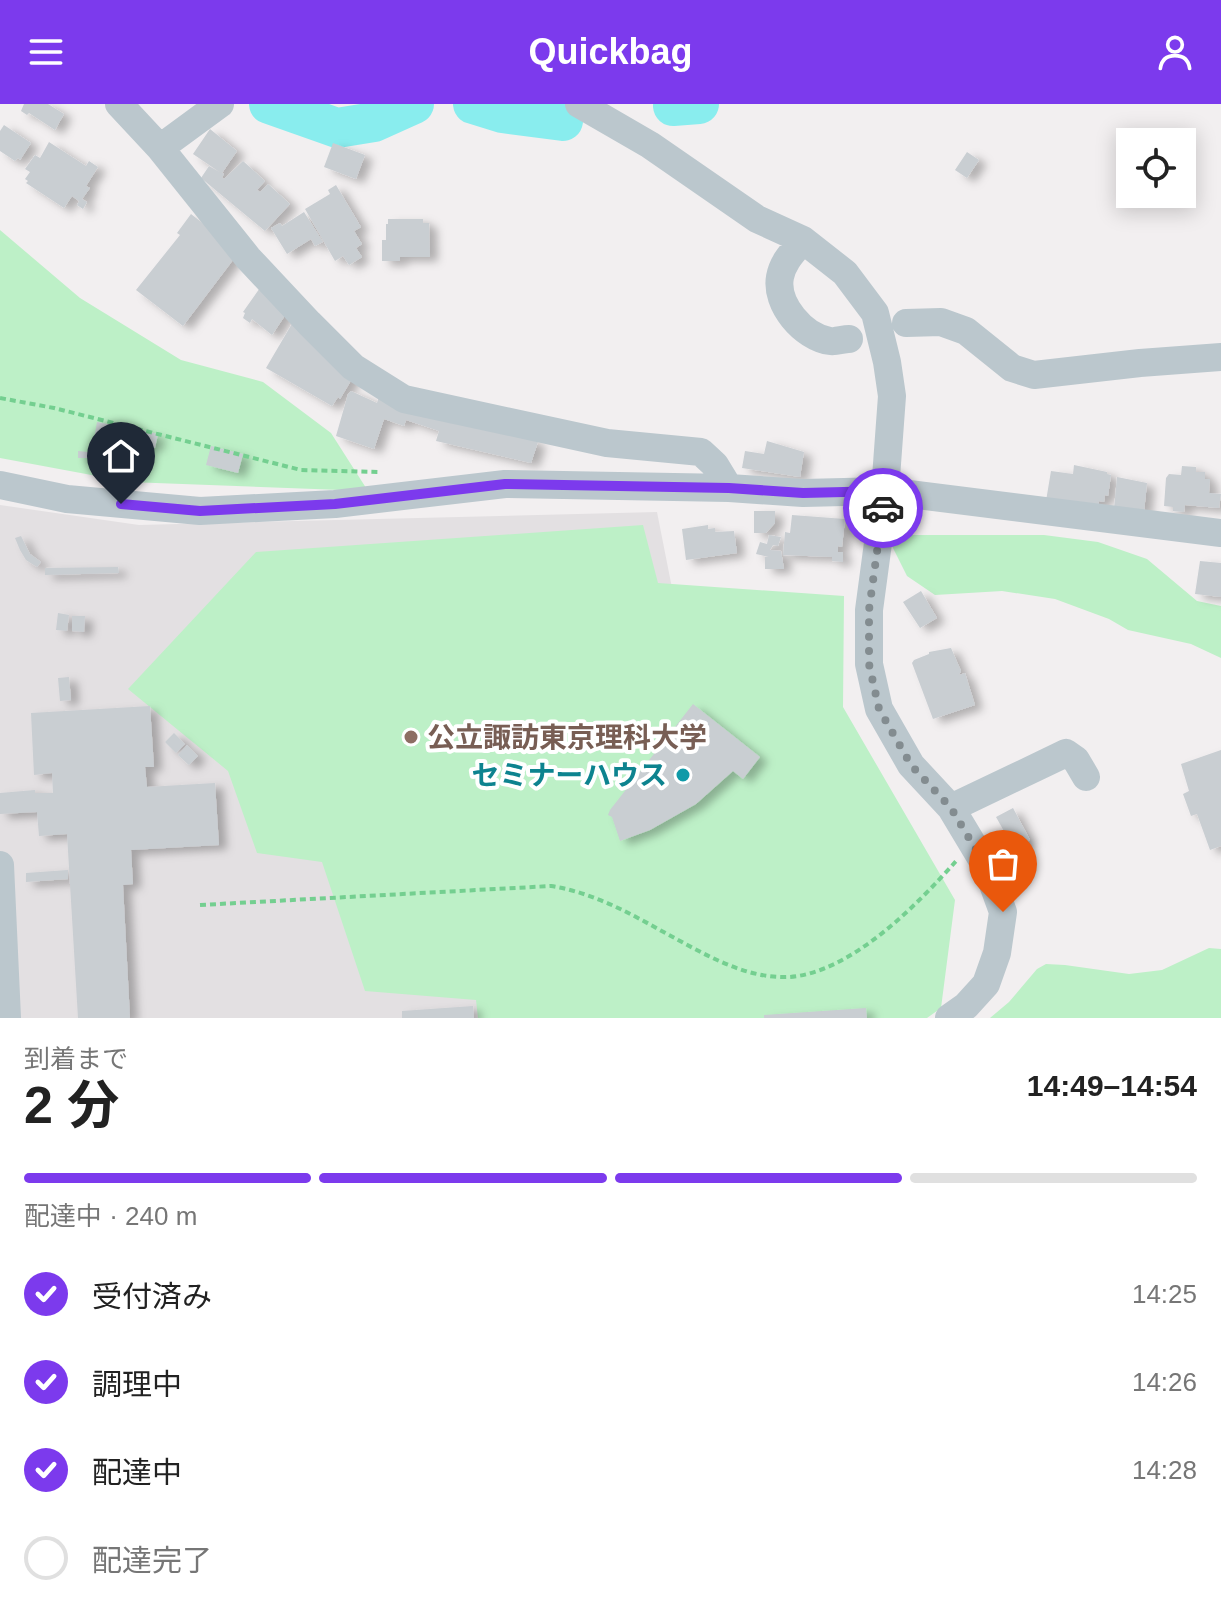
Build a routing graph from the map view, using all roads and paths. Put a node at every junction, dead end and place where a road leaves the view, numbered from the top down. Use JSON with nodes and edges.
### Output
{"nodes":[{"id":1,"x":119,"y":104,"type":"edge"},
{"id":2,"x":220,"y":104,"type":"edge"},
{"id":3,"x":579,"y":104,"type":"edge"},
{"id":4,"x":160,"y":148,"type":"junction"},
{"id":5,"x":803,"y":240,"type":"junction"},
{"id":6,"x":906,"y":323,"type":"dead end"},
{"id":7,"x":849,"y":339,"type":"dead end"},
{"id":8,"x":1221,"y":357,"type":"edge"},
{"id":9,"x":0,"y":398,"type":"edge"},
{"id":10,"x":386,"y":472,"type":"dead end"},
{"id":11,"x":0,"y":485,"type":"edge"},
{"id":12,"x":729,"y":488,"type":"junction"},
{"id":13,"x":885,"y":491,"type":"junction"},
{"id":14,"x":1221,"y":533,"type":"edge"},
{"id":15,"x":1086,"y":777,"type":"dead end"},
{"id":16,"x":951,"y":808,"type":"junction"},
{"id":17,"x":971,"y":843,"type":"junction"},
{"id":18,"x":0,"y":865,"type":"edge"},
{"id":19,"x":200,"y":905,"type":"dead end"},
{"id":20,"x":7,"y":1018,"type":"edge"},
{"id":21,"x":949,"y":1018,"type":"edge"}],
"edges":[{"from":1,"to":4,"type":"street"},
{"from":2,"to":4,"type":"street"},
{"from":3,"to":5,"type":"street"},
{"from":4,"to":12,"type":"street"},
{"from":5,"to":7,"type":"street"},
{"from":5,"to":13,"type":"street"},
{"from":6,"to":8,"type":"street"},
{"from":9,"to":10,"type":"path"},
{"from":11,"to":12,"type":"street"},
{"from":12,"to":13,"type":"street"},
{"from":13,"to":14,"type":"street"},
{"from":13,"to":16,"type":"street"},
{"from":15,"to":16,"type":"street"},
{"from":16,"to":17,"type":"street"},
{"from":17,"to":19,"type":"path"},
{"from":17,"to":21,"type":"street"},
{"from":18,"to":20,"type":"street"}]}
